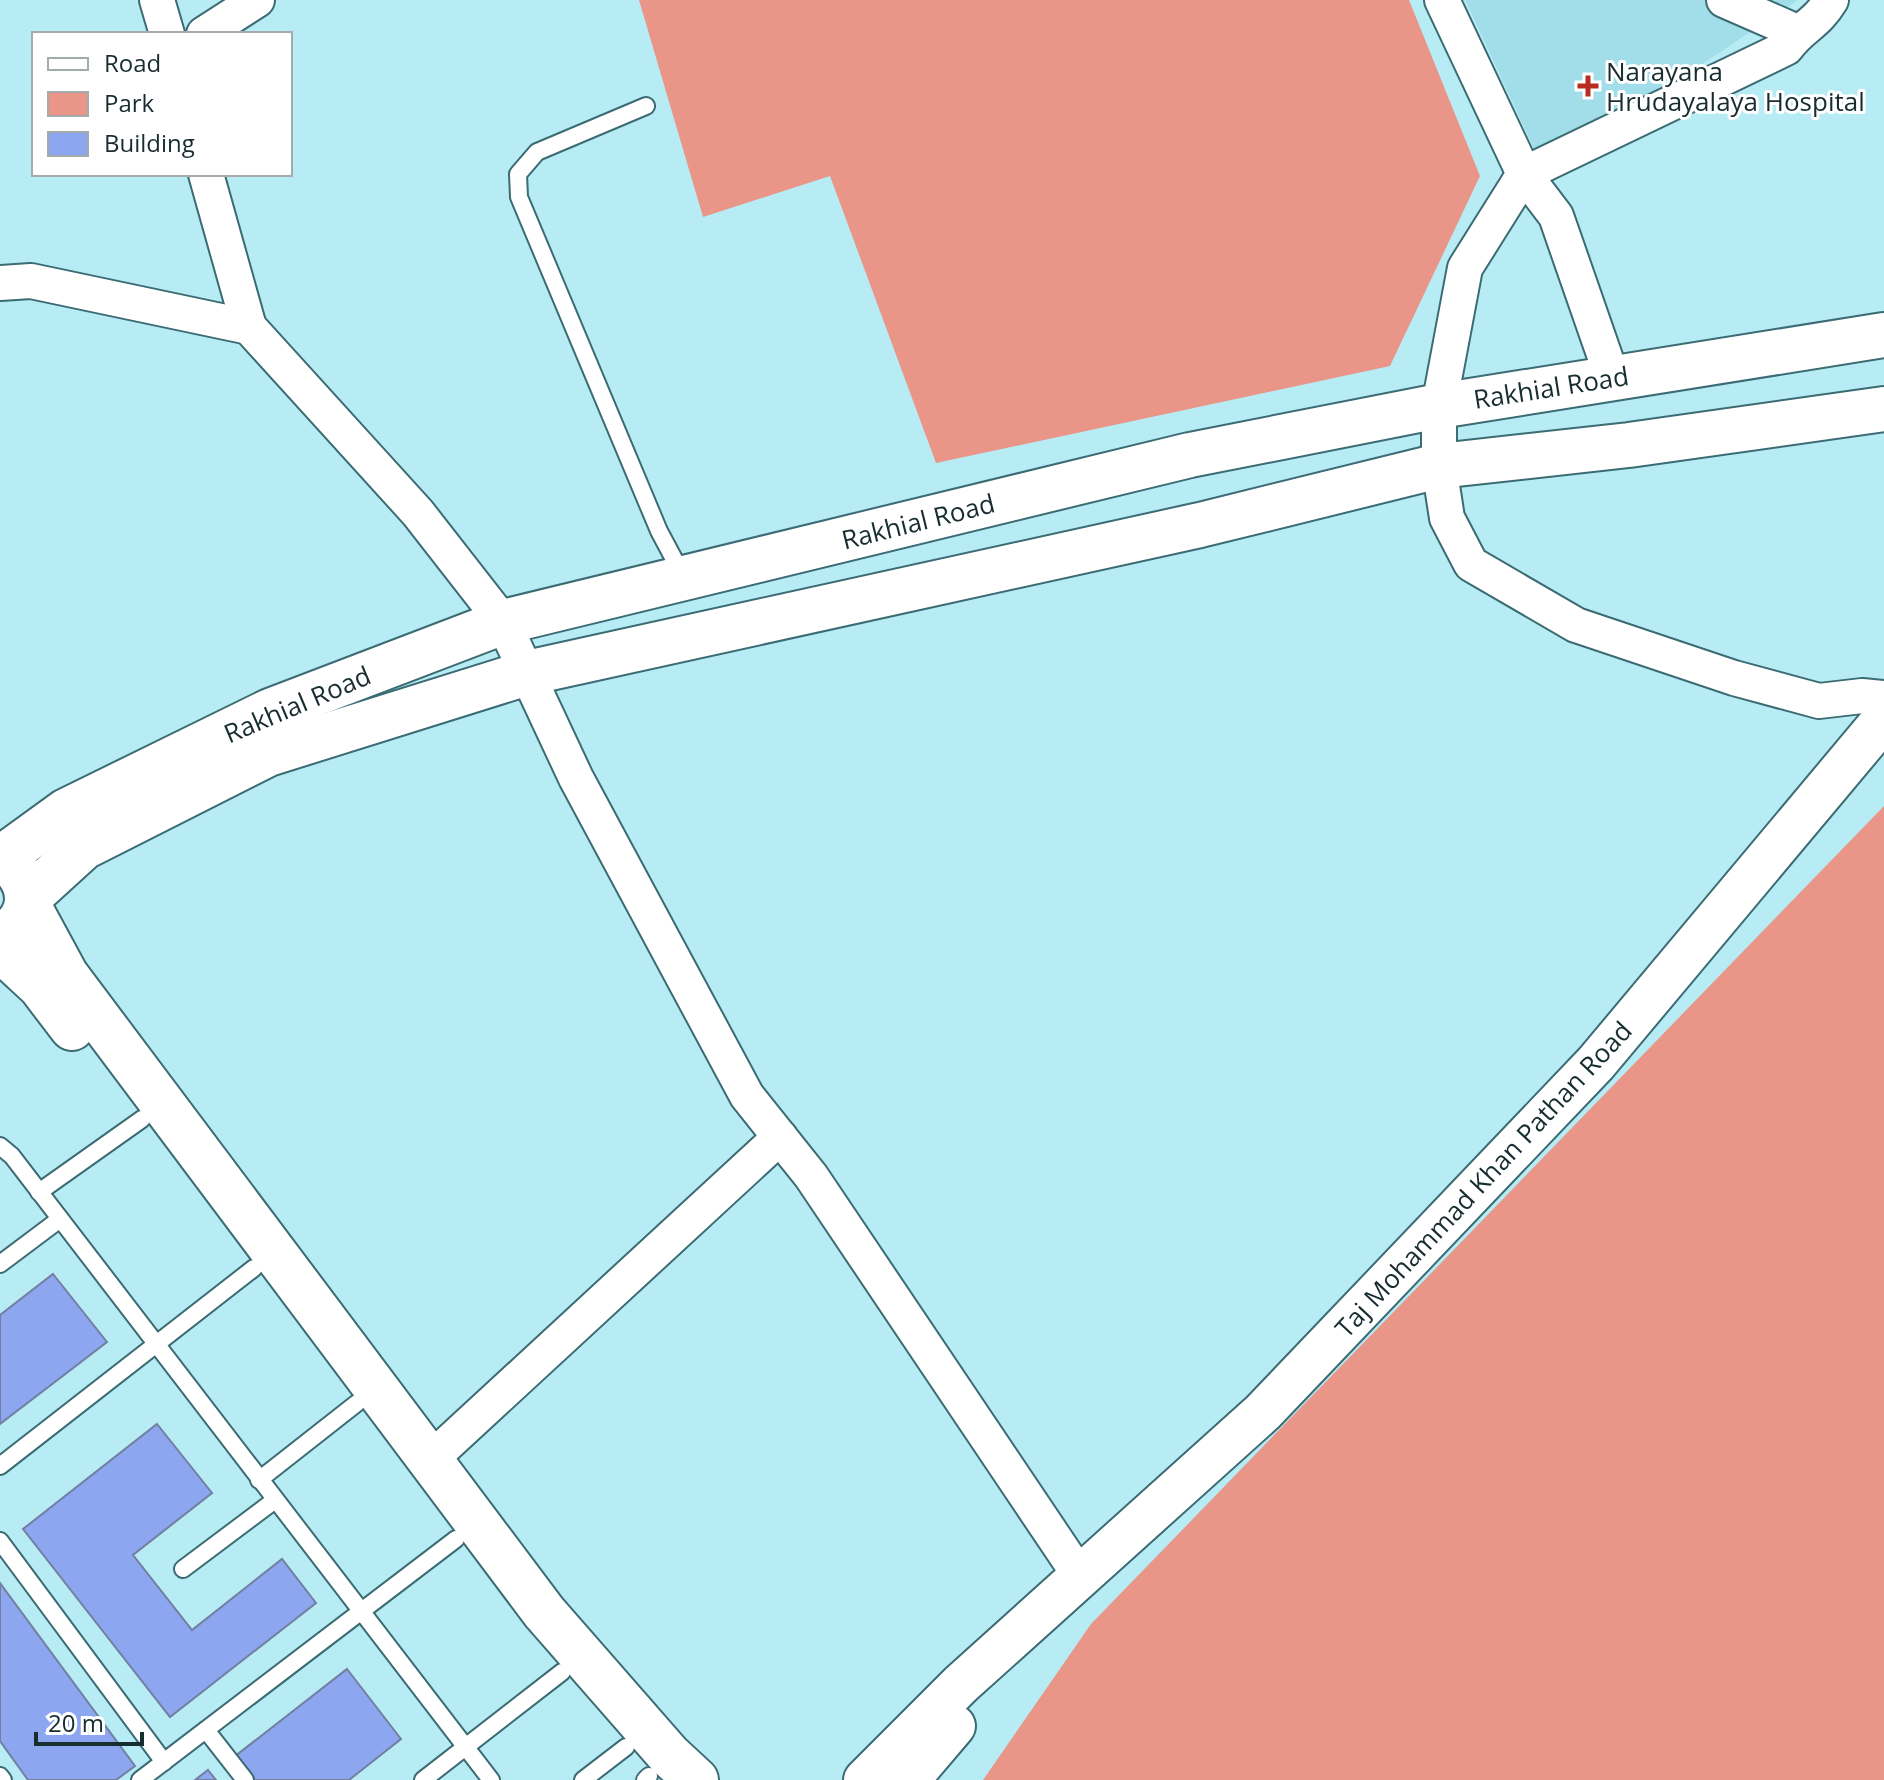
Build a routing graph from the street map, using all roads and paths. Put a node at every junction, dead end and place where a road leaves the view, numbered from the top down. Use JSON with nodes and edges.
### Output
{"nodes":[{"id":1,"x":157,"y":0,"type":"edge"},
{"id":2,"x":257,"y":0,"type":"edge"},
{"id":3,"x":1442,"y":0,"type":"edge"},
{"id":4,"x":1724,"y":0,"type":"edge"},
{"id":5,"x":1831,"y":0,"type":"edge"},
{"id":6,"x":166,"y":32,"type":"edge"},
{"id":7,"x":207,"y":32,"type":"edge"},
{"id":8,"x":1797,"y":32,"type":"junction"},
{"id":9,"x":646,"y":106,"type":"dead end"},
{"id":10,"x":1524,"y":174,"type":"junction"},
{"id":11,"x":207,"y":176,"type":"edge"},
{"id":12,"x":0,"y":283,"type":"edge"},
{"id":13,"x":249,"y":327,"type":"junction"},
{"id":14,"x":1884,"y":335,"type":"edge"},
{"id":15,"x":1612,"y":377,"type":"junction"},
{"id":16,"x":1439,"y":406,"type":"junction"},
{"id":17,"x":1884,"y":409,"type":"edge"},
{"id":18,"x":1439,"y":466,"type":"junction"},
{"id":19,"x":684,"y":578,"type":"junction"},
{"id":20,"x":503,"y":622,"type":"junction"},
{"id":21,"x":527,"y":673,"type":"junction"},
{"id":22,"x":1884,"y":698,"type":"edge"},
{"id":23,"x":1884,"y":719,"type":"edge"},
{"id":24,"x":0,"y":860,"type":"edge"},
{"id":25,"x":18,"y":912,"type":"edge"},
{"id":26,"x":0,"y":949,"type":"edge"},
{"id":27,"x":142,"y":1119,"type":"junction"},
{"id":28,"x":780,"y":1137,"type":"junction"},
{"id":29,"x":0,"y":1146,"type":"edge"},
{"id":30,"x":39,"y":1192,"type":"junction"},
{"id":31,"x":60,"y":1219,"type":"junction"},
{"id":32,"x":0,"y":1264,"type":"edge"},
{"id":33,"x":254,"y":1268,"type":"junction"},
{"id":34,"x":154,"y":1345,"type":"junction"},
{"id":35,"x":357,"y":1403,"type":"junction"},
{"id":36,"x":430,"y":1460,"type":"junction"},
{"id":37,"x":2,"y":1461,"type":"edge"},
{"id":38,"x":259,"y":1480,"type":"junction"},
{"id":39,"x":275,"y":1500,"type":"junction"},
{"id":40,"x":456,"y":1539,"type":"junction"},
{"id":41,"x":0,"y":1541,"type":"edge"},
{"id":42,"x":183,"y":1569,"type":"dead end"},
{"id":43,"x":1080,"y":1576,"type":"junction"},
{"id":44,"x":1047,"y":1606,"type":"junction"},
{"id":45,"x":362,"y":1611,"type":"junction"},
{"id":46,"x":562,"y":1672,"type":"junction"},
{"id":47,"x":206,"y":1730,"type":"junction"},
{"id":48,"x":465,"y":1746,"type":"junction"},
{"id":49,"x":164,"y":1762,"type":"junction"},
{"id":50,"x":643,"y":1771,"type":"edge"},
{"id":51,"x":140,"y":1780,"type":"edge"},
{"id":52,"x":245,"y":1780,"type":"edge"},
{"id":53,"x":423,"y":1780,"type":"edge"},
{"id":54,"x":491,"y":1780,"type":"edge"},
{"id":55,"x":583,"y":1780,"type":"edge"},
{"id":56,"x":696,"y":1780,"type":"edge"},
{"id":57,"x":865,"y":1780,"type":"edge"},
{"id":58,"x":908,"y":1780,"type":"edge"}],
"edges":[{"from":1,"to":6,"type":"street"},
{"from":2,"to":7,"type":"street"},
{"from":3,"to":10,"type":"street"},
{"from":4,"to":8,"type":"street"},
{"from":5,"to":8,"type":"street"},
{"from":8,"to":10,"type":"street"},
{"from":9,"to":19,"type":"lane"},
{"from":10,"to":15,"type":"street"},
{"from":10,"to":16,"type":"street"},
{"from":11,"to":13,"type":"street"},
{"from":12,"to":13,"type":"street"},
{"from":13,"to":20,"type":"street"},
{"from":14,"to":15,"type":"main road","name":"Rakhial Road"},
{"from":15,"to":16,"type":"main road","name":"Rakhial Road"},
{"from":16,"to":18,"type":"street"},
{"from":16,"to":19,"type":"main road","name":"Rakhial Road"},
{"from":17,"to":18,"type":"main road","name":"Rakhial Road"},
{"from":18,"to":21,"type":"main road","name":"Rakhial Road"},
{"from":18,"to":22,"type":"street"},
{"from":19,"to":20,"type":"main road","name":"Rakhial Road"},
{"from":20,"to":21,"type":"street"},
{"from":20,"to":24,"type":"main road","name":"Rakhial Road"},
{"from":21,"to":25,"type":"main road","name":"Rakhial Road"},
{"from":21,"to":28,"type":"street"},
{"from":23,"to":43,"type":"street","name":"Taj Mohammad Khan Pathan Road"},
{"from":24,"to":25,"type":"main road"},
{"from":25,"to":36,"type":"main road"},
{"from":26,"to":27,"type":"main road"},
{"from":27,"to":30,"type":"lane"},
{"from":27,"to":33,"type":"main road"},
{"from":28,"to":36,"type":"street"},
{"from":28,"to":43,"type":"street"},
{"from":29,"to":30,"type":"lane"},
{"from":30,"to":31,"type":"lane"},
{"from":31,"to":32,"type":"lane"},
{"from":31,"to":34,"type":"lane"},
{"from":33,"to":34,"type":"lane"},
{"from":33,"to":35,"type":"main road"},
{"from":34,"to":37,"type":"lane"},
{"from":34,"to":38,"type":"lane"},
{"from":35,"to":38,"type":"lane"},
{"from":35,"to":40,"type":"main road"},
{"from":36,"to":56,"type":"main road"},
{"from":38,"to":39,"type":"lane"},
{"from":39,"to":42,"type":"lane"},
{"from":39,"to":45,"type":"lane"},
{"from":40,"to":45,"type":"lane"},
{"from":40,"to":46,"type":"main road"},
{"from":41,"to":49,"type":"lane"},
{"from":43,"to":44,"type":"street","name":"Taj Mohammad Khan Pathan Road"},
{"from":44,"to":57,"type":"street"},
{"from":44,"to":58,"type":"street"},
{"from":45,"to":47,"type":"lane"},
{"from":45,"to":48,"type":"lane"},
{"from":46,"to":48,"type":"lane"},
{"from":46,"to":50,"type":"main road"},
{"from":47,"to":49,"type":"lane"},
{"from":47,"to":52,"type":"lane"},
{"from":48,"to":53,"type":"lane"},
{"from":48,"to":54,"type":"lane"},
{"from":49,"to":51,"type":"lane"},
{"from":50,"to":55,"type":"lane"}]}
